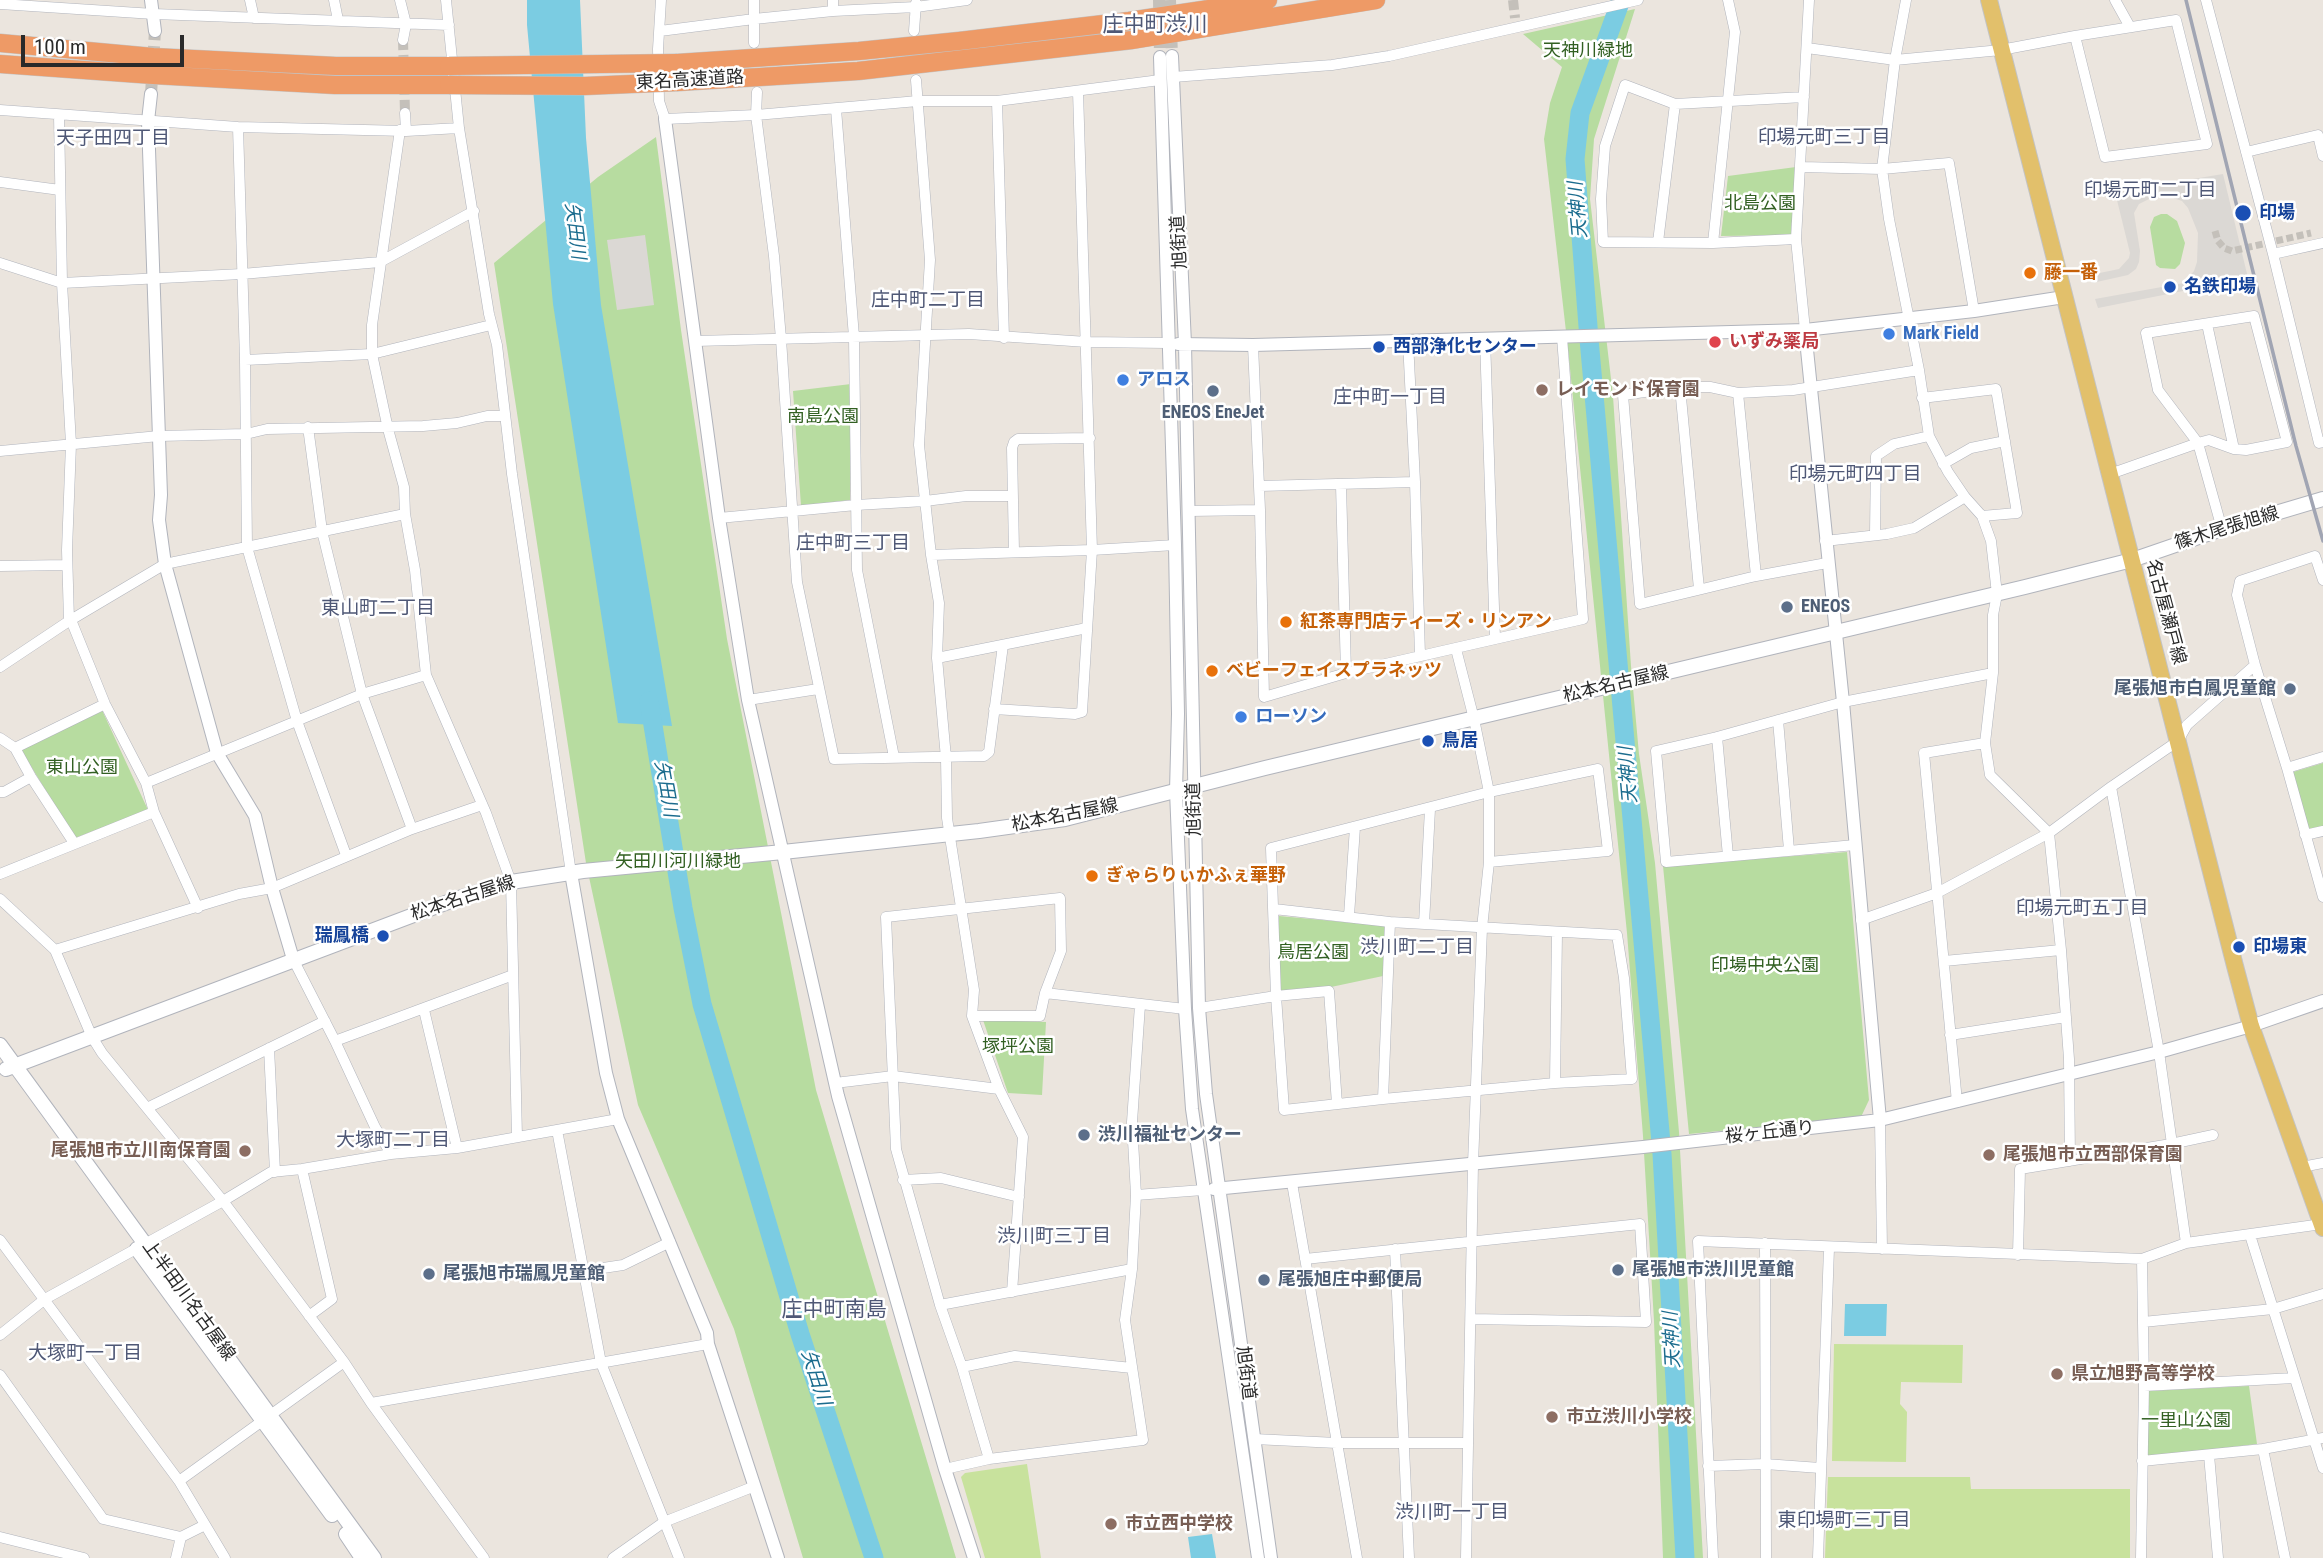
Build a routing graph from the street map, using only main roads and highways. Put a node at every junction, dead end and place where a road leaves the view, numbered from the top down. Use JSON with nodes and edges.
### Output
{"nodes":[{"id":1,"x":1268,"y":0,"type":"edge"},
{"id":2,"x":1376,"y":0,"type":"edge"},
{"id":3,"x":1989,"y":0,"type":"edge"},
{"id":4,"x":0,"y":43,"type":"edge"},
{"id":5,"x":0,"y":64,"type":"edge"},
{"id":6,"x":2323,"y":499,"type":"edge"},
{"id":7,"x":2132,"y":560,"type":"junction"},
{"id":8,"x":0,"y":1045,"type":"edge"},
{"id":9,"x":5,"y":1067,"type":"edge"},
{"id":10,"x":2322,"y":1226,"type":"edge"},
{"id":11,"x":267,"y":1418,"type":"junction"},
{"id":12,"x":362,"y":1558,"type":"edge"},
{"id":13,"x":374,"y":1558,"type":"edge"}],
"edges":[{"from":1,"to":4,"type":"highway","name":"東名高速道路","bridge":true},
{"from":2,"to":5,"type":"highway","name":"東名高速道路","bridge":true},
{"from":3,"to":7,"type":"main road","name":"名古屋瀬戸線"},
{"from":6,"to":7,"type":"main road","name":"篠木尾張旭線"},
{"from":7,"to":9,"type":"main road","name":"松本名古屋線"},
{"from":7,"to":10,"type":"main road","name":"名古屋瀬戸線"},
{"from":8,"to":9,"type":"main road","name":"上半田川名古屋線"},
{"from":9,"to":11,"type":"main road","name":"上半田川名古屋線"},
{"from":11,"to":12,"type":"main road","name":"上半田川名古屋線"},
{"from":11,"to":13,"type":"main road","name":"上半田川名古屋線"}]}
